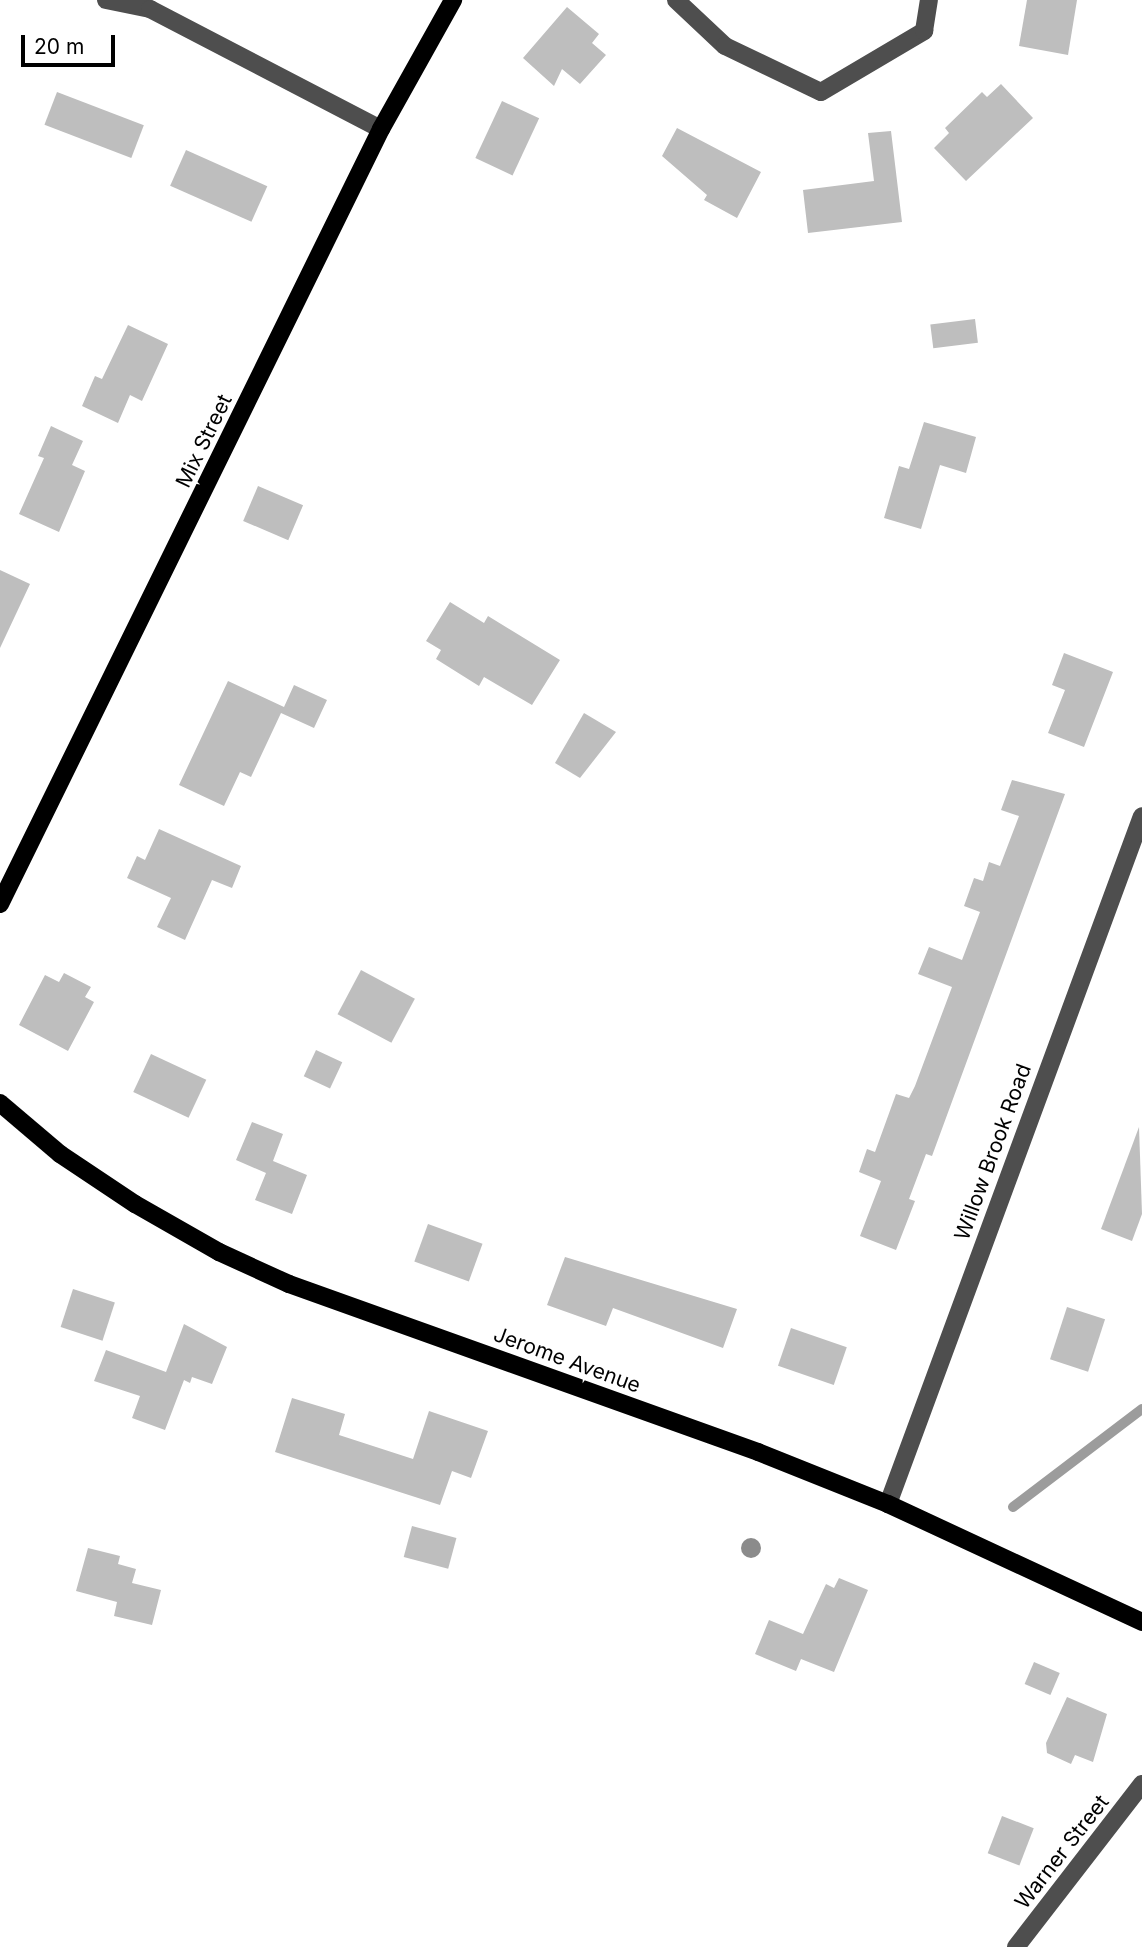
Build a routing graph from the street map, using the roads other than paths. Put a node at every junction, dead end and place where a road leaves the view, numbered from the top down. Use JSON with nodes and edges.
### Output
{"nodes":[{"id":1,"x":106,"y":0,"type":"edge"},
{"id":2,"x":453,"y":0,"type":"edge"},
{"id":3,"x":676,"y":0,"type":"edge"},
{"id":4,"x":929,"y":0,"type":"edge"},
{"id":5,"x":151,"y":4,"type":"edge"},
{"id":6,"x":381,"y":129,"type":"junction"},
{"id":7,"x":1142,"y":816,"type":"edge"},
{"id":8,"x":0,"y":904,"type":"edge"},
{"id":9,"x":0,"y":1102,"type":"edge"},
{"id":10,"x":888,"y":1504,"type":"junction"},
{"id":11,"x":1142,"y":1622,"type":"edge"},
{"id":12,"x":1142,"y":1784,"type":"edge"},
{"id":13,"x":1016,"y":1947,"type":"edge"}],
"edges":[{"from":1,"to":5,"type":"street"},
{"from":2,"to":6,"type":"main road","name":"Mix Street"},
{"from":3,"to":4,"type":"street"},
{"from":5,"to":6,"type":"street"},
{"from":6,"to":8,"type":"main road","name":"Mix Street"},
{"from":7,"to":10,"type":"street","name":"Willow Brook Road"},
{"from":9,"to":10,"type":"main road","name":"Jerome Avenue"},
{"from":10,"to":11,"type":"main road","name":"Jerome Avenue"},
{"from":12,"to":13,"type":"street","name":"Warner Street"}]}
